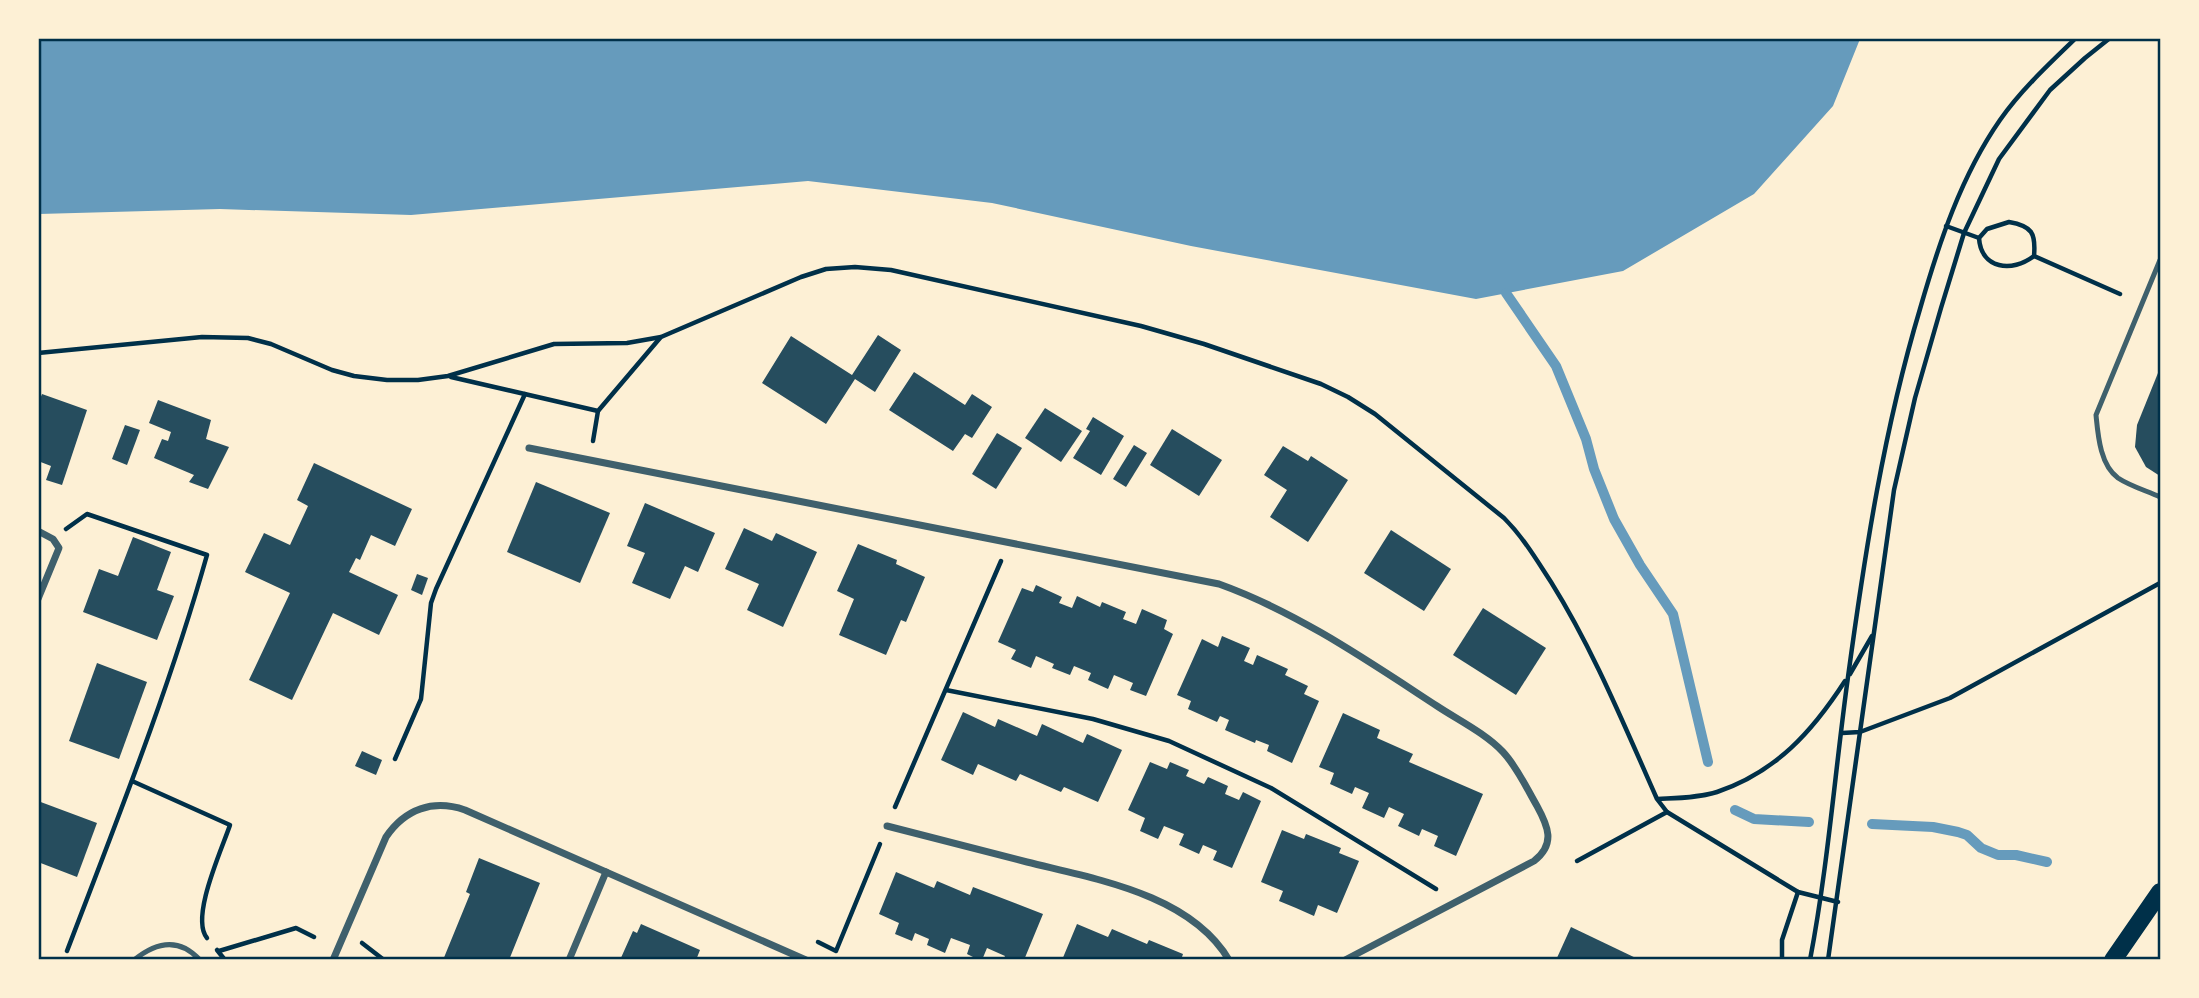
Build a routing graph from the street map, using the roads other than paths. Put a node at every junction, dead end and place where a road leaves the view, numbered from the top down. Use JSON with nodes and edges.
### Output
{"nodes":[{"id":1,"x":2161,"y":260,"type":"edge"},
{"id":2,"x":529,"y":448,"type":"dead end"},
{"id":3,"x":2161,"y":496,"type":"edge"},
{"id":4,"x":38,"y":531,"type":"edge"},
{"id":5,"x":38,"y":599,"type":"edge"},
{"id":6,"x":887,"y":826,"type":"road end"},
{"id":7,"x":606,"y":872,"type":"junction"},
{"id":8,"x":2161,"y":892,"type":"edge"},
{"id":9,"x":199,"y":958,"type":"edge"},
{"id":10,"x":802,"y":958,"type":"edge"},
{"id":11,"x":134,"y":960,"type":"edge"},
{"id":12,"x":333,"y":960,"type":"edge"},
{"id":13,"x":569,"y":960,"type":"edge"},
{"id":14,"x":1229,"y":960,"type":"edge"},
{"id":15,"x":1345,"y":960,"type":"edge"},
{"id":16,"x":2113,"y":960,"type":"edge"}],
"edges":[{"from":1,"to":3,"type":"lane"},
{"from":2,"to":15,"type":"street"},
{"from":4,"to":5,"type":"street"},
{"from":6,"to":14,"type":"street"},
{"from":7,"to":10,"type":"street"},
{"from":7,"to":12,"type":"street"},
{"from":7,"to":13,"type":"street"},
{"from":8,"to":16,"type":"main road"},
{"from":9,"to":11,"type":"lane"}]}
